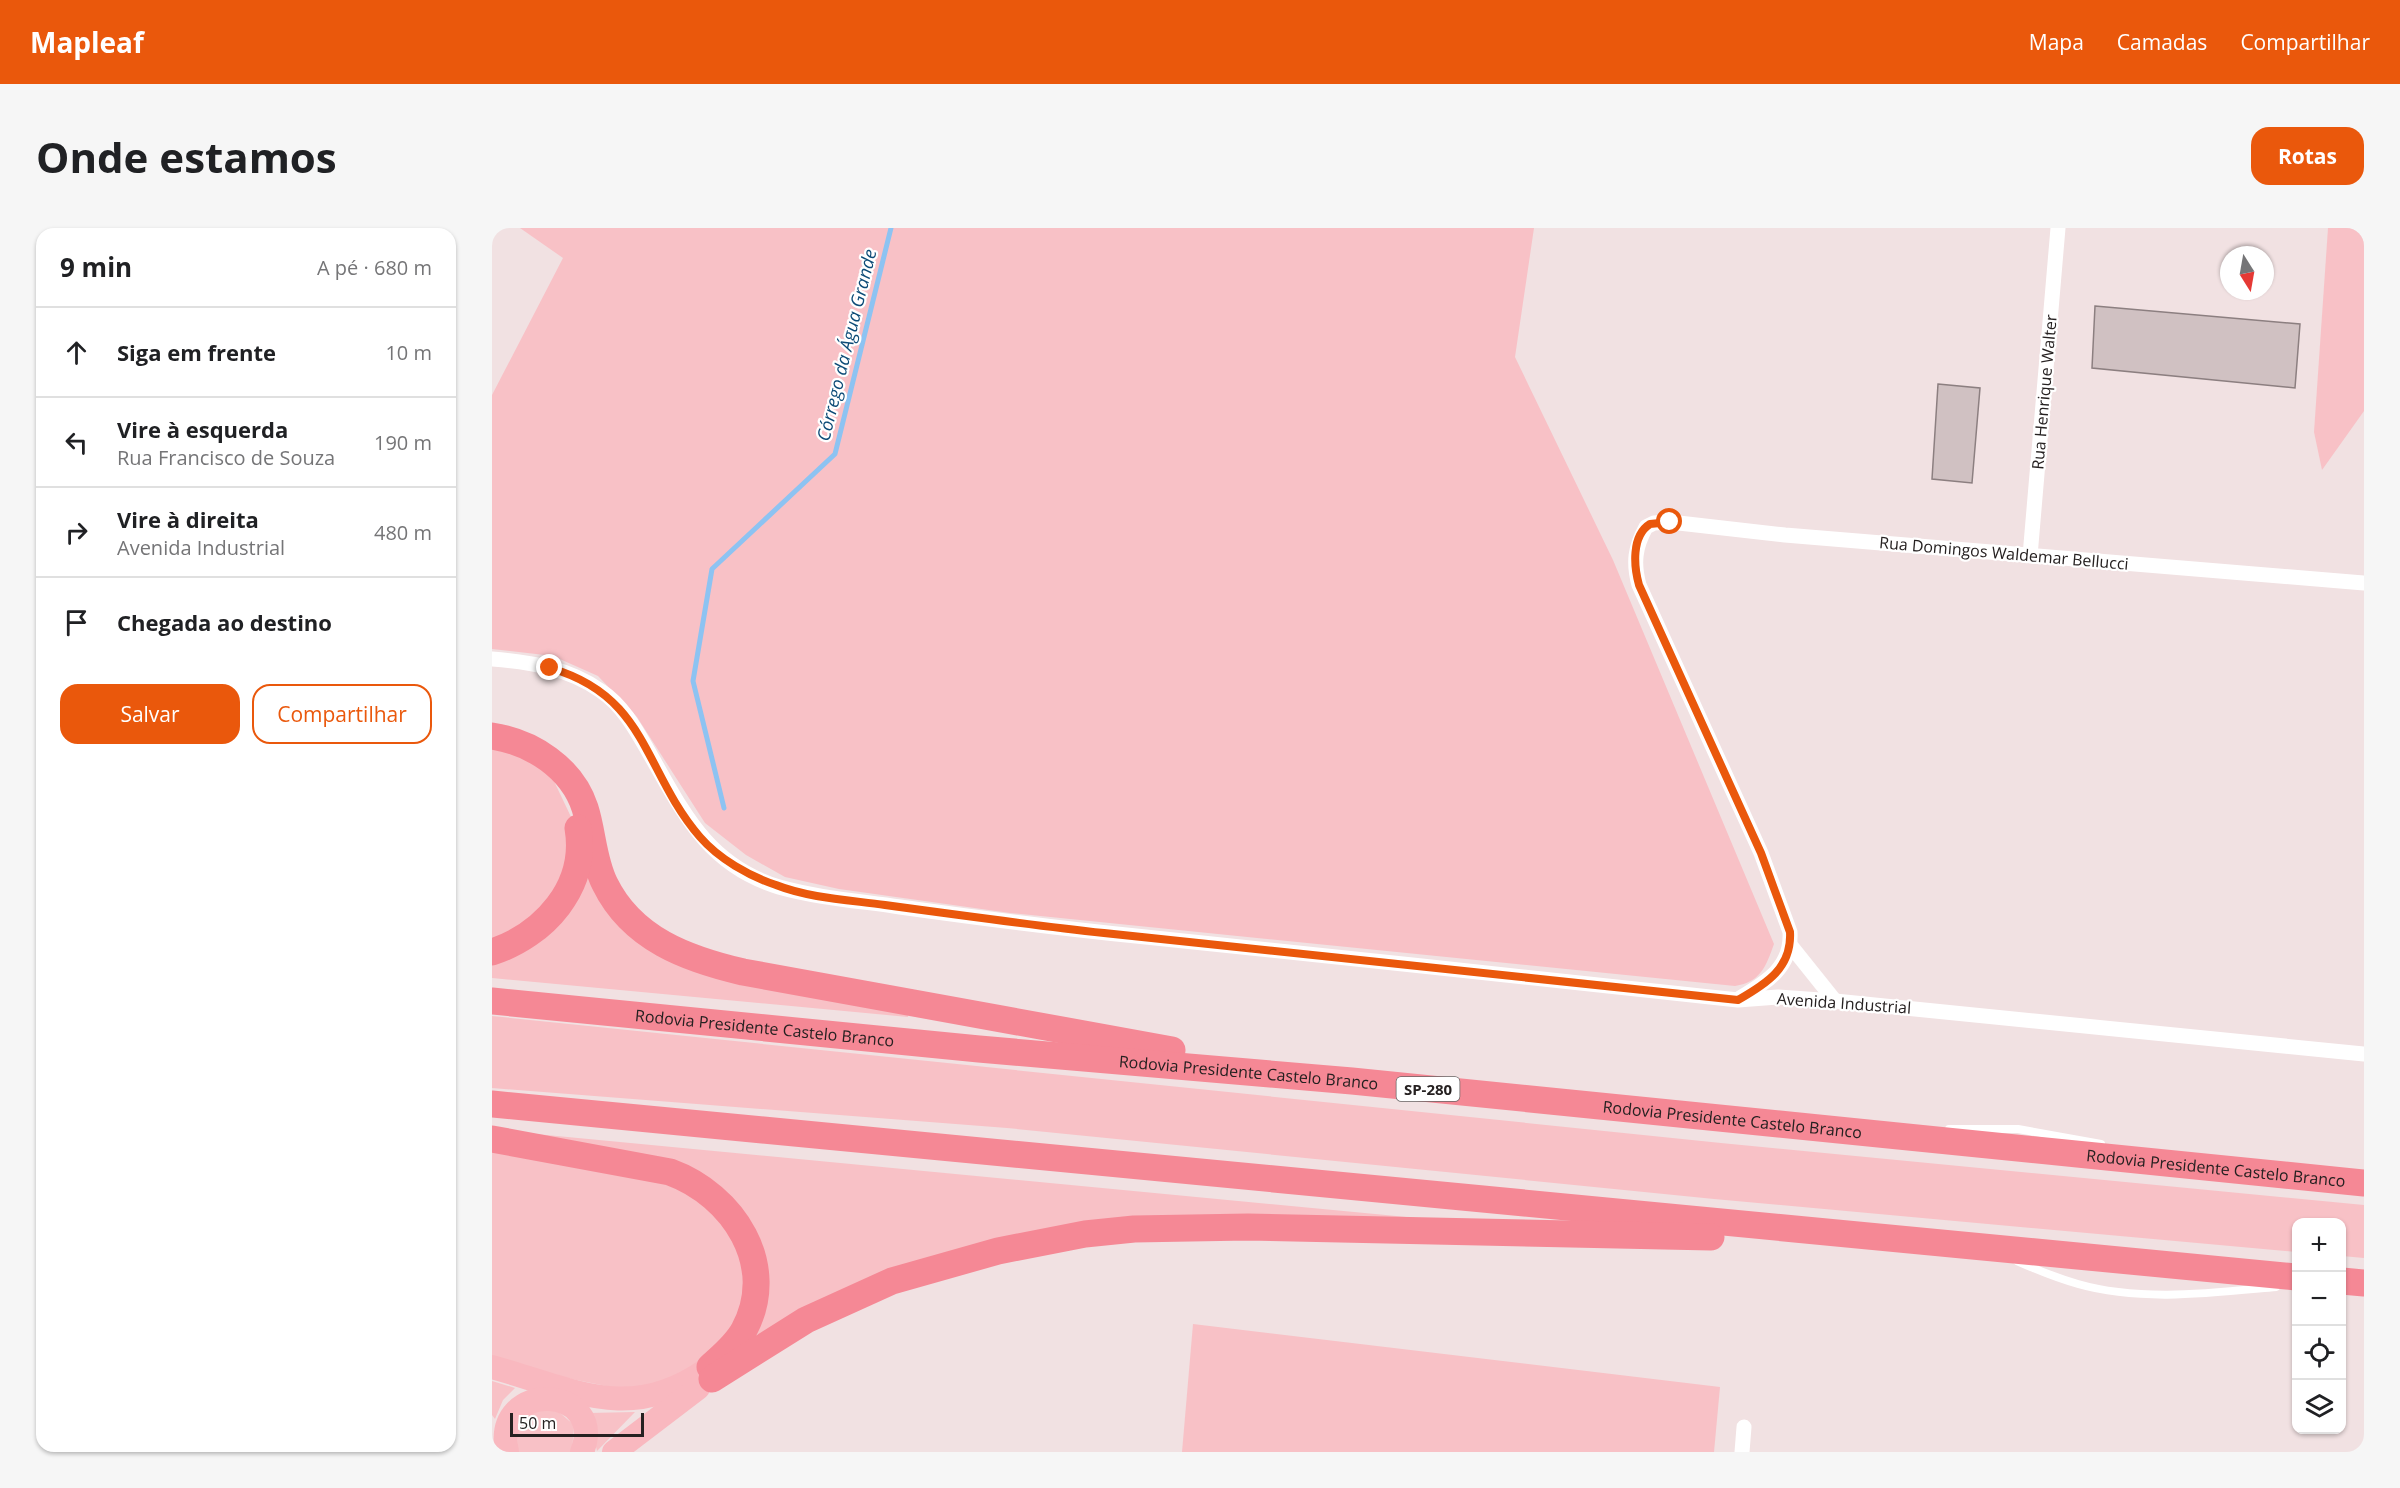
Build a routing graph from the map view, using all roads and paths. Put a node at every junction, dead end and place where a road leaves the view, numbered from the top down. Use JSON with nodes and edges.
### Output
{"nodes":[{"id":1,"x":2058,"y":228,"type":"edge"},
{"id":2,"x":2030,"y":556,"type":"junction"},
{"id":3,"x":2364,"y":583,"type":"edge"},
{"id":4,"x":492,"y":659,"type":"edge"},
{"id":5,"x":492,"y":736,"type":"edge"},
{"id":6,"x":554,"y":765,"type":"junction"},
{"id":7,"x":1791,"y":945,"type":"junction"},
{"id":8,"x":492,"y":952,"type":"edge"},
{"id":9,"x":492,"y":1000,"type":"edge"},
{"id":10,"x":1738,"y":1000,"type":"junction"},
{"id":11,"x":1835,"y":1001,"type":"junction"},
{"id":12,"x":2364,"y":1054,"type":"edge"},
{"id":13,"x":1352,"y":1081,"type":"junction"},
{"id":14,"x":492,"y":1104,"type":"edge"},
{"id":15,"x":1925,"y":1129,"type":"dead end"},
{"id":16,"x":1936,"y":1129,"type":"dead end"},
{"id":17,"x":1847,"y":1132,"type":"junction"},
{"id":18,"x":492,"y":1139,"type":"edge"},
{"id":19,"x":2105,"y":1146,"type":"dead end"},
{"id":20,"x":2115,"y":1149,"type":"dead end"},
{"id":21,"x":2165,"y":1164,"type":"junction"},
{"id":22,"x":2364,"y":1183,"type":"edge"},
{"id":23,"x":1879,"y":1237,"type":"junction"},
{"id":24,"x":1979,"y":1246,"type":"junction"},
{"id":25,"x":2292,"y":1277,"type":"edge"},
{"id":26,"x":2346,"y":1281,"type":"edge"},
{"id":27,"x":2364,"y":1283,"type":"edge"},
{"id":28,"x":2292,"y":1285,"type":"edge"},
{"id":29,"x":492,"y":1367,"type":"edge"},
{"id":30,"x":709,"y":1375,"type":"junction"},
{"id":31,"x":527,"y":1377,"type":"junction"},
{"id":32,"x":591,"y":1397,"type":"junction"},
{"id":33,"x":557,"y":1399,"type":"junction"},
{"id":34,"x":1744,"y":1427,"type":"dead end"},
{"id":35,"x":501,"y":1443,"type":"edge"},
{"id":36,"x":630,"y":1444,"type":"edge"},
{"id":37,"x":582,"y":1452,"type":"edge"},
{"id":38,"x":614,"y":1452,"type":"edge"},
{"id":39,"x":1742,"y":1452,"type":"edge"}],
"edges":[{"from":1,"to":2,"type":"street","name":"Rua Henrique Walter"},
{"from":2,"to":3,"type":"street","name":"Rua Domingos Waldemar Bellucci"},
{"from":2,"to":7,"type":"street","name":"Rua Domingos Waldemar Bellucci"},
{"from":4,"to":10,"type":"street","name":"Avenida Industrial"},
{"from":5,"to":6,"type":"highway"},
{"from":6,"to":8,"type":"highway"},
{"from":6,"to":13,"type":"highway"},
{"from":7,"to":10,"type":"street"},
{"from":7,"to":11,"type":"street"},
{"from":9,"to":13,"type":"highway","name":"Rodovia Presidente Castelo Branco","number":"SP-280"},
{"from":10,"to":11,"type":"street","name":"Avenida Industrial"},
{"from":11,"to":12,"type":"street","name":"Avenida Industrial"},
{"from":13,"to":17,"type":"highway","name":"Rodovia Presidente Castelo Branco","number":"SP-280"},
{"from":14,"to":23,"type":"highway"},
{"from":15,"to":17,"type":"lane"},
{"from":16,"to":19,"type":"lane"},
{"from":17,"to":21,"type":"highway","name":"Rodovia Presidente Castelo Branco","number":"SP-280"},
{"from":18,"to":30,"type":"highway"},
{"from":20,"to":21,"type":"lane"},
{"from":21,"to":22,"type":"highway","name":"Rodovia Presidente Castelo Branco","number":"SP-280"},
{"from":23,"to":24,"type":"highway"},
{"from":23,"to":30,"type":"highway"},
{"from":24,"to":25,"type":"highway"},
{"from":24,"to":28,"type":"lane"},
{"from":26,"to":27,"type":"highway"},
{"from":29,"to":31,"type":"main road"},
{"from":30,"to":32,"type":"main road"},
{"from":30,"to":36,"type":"main road"},
{"from":31,"to":32,"type":"main road"},
{"from":31,"to":33,"type":"main road"},
{"from":32,"to":33,"type":"main road"},
{"from":33,"to":35,"type":"main road"},
{"from":33,"to":37,"type":"main road"},
{"from":34,"to":39,"type":"street"},
{"from":36,"to":38,"type":"main road"}]}
